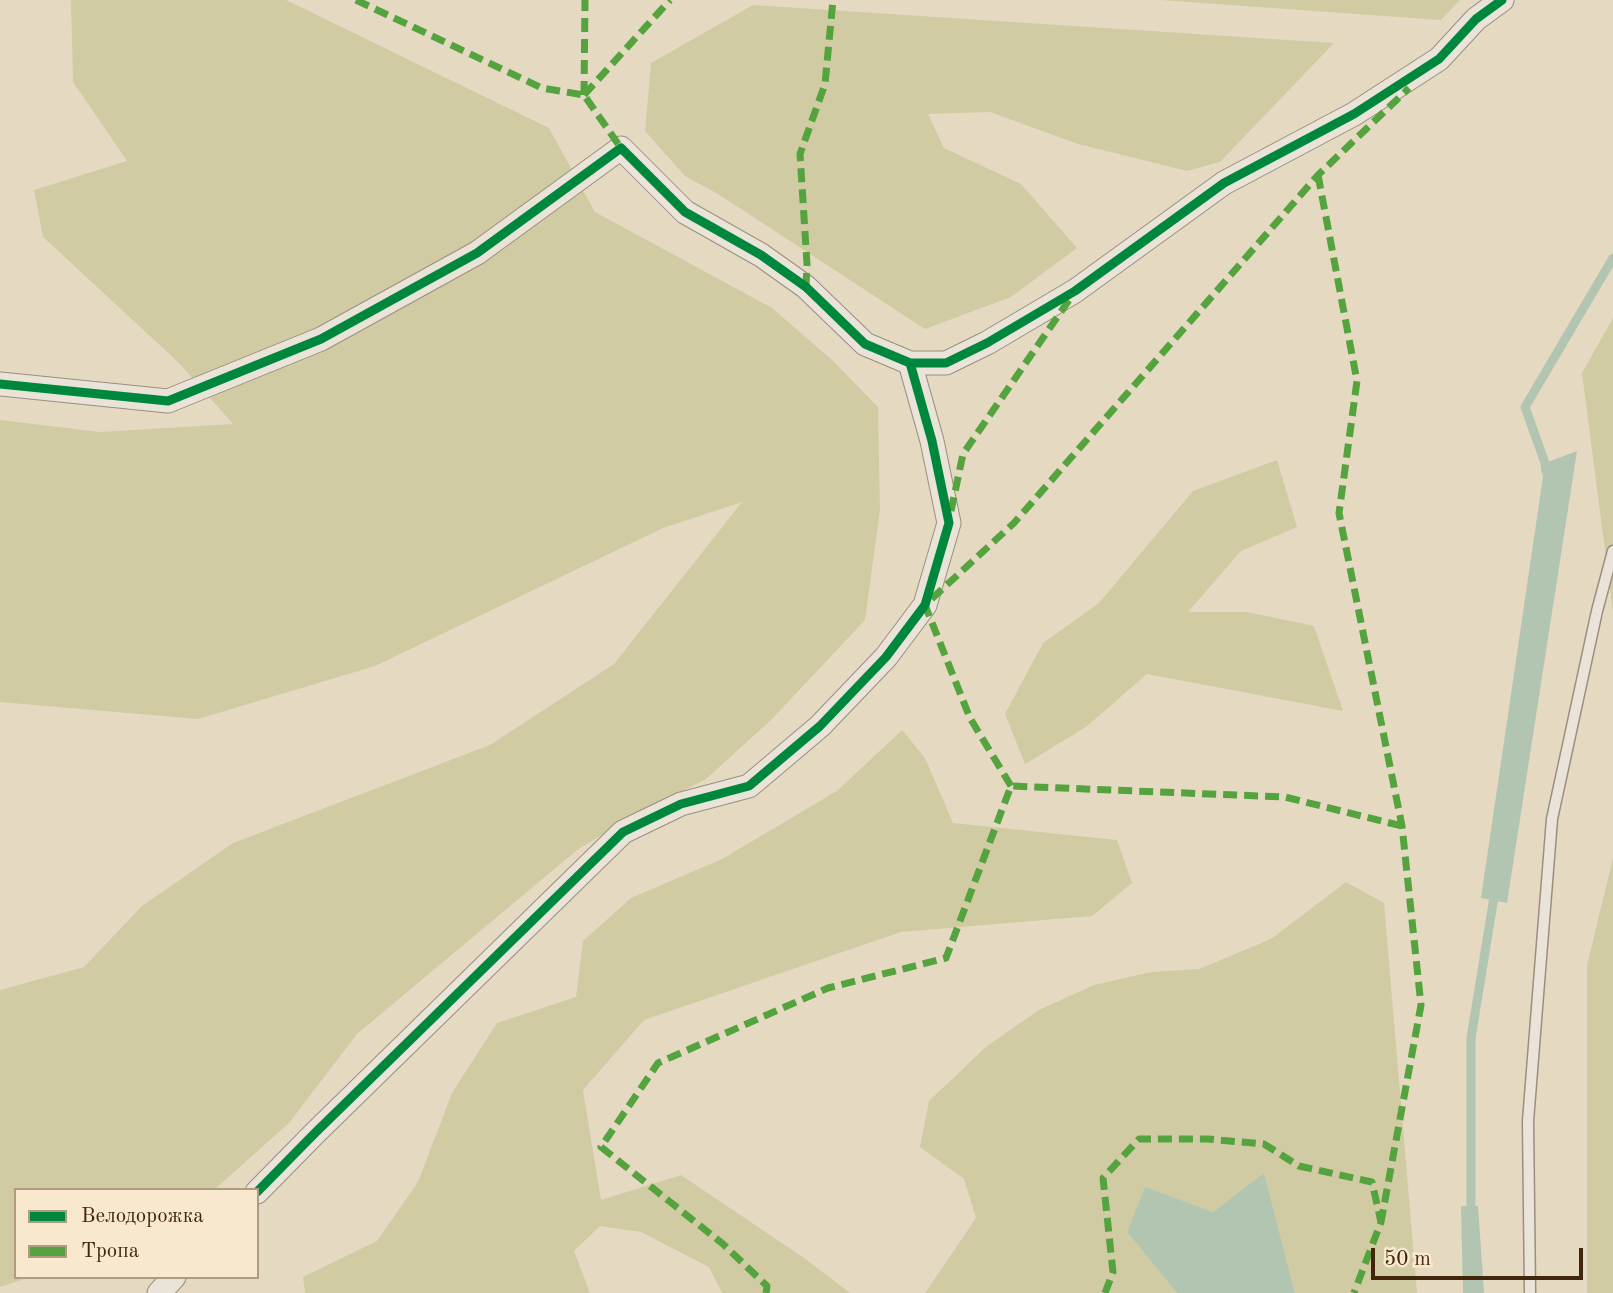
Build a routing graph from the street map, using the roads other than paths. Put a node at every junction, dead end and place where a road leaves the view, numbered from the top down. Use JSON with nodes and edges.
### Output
{"nodes":[{"id":1,"x":1502,"y":0,"type":"edge"},
{"id":2,"x":910,"y":363,"type":"junction"},
{"id":3,"x":0,"y":384,"type":"edge"},
{"id":4,"x":1613,"y":551,"type":"edge"},
{"id":5,"x":259,"y":1190,"type":"edge"},
{"id":6,"x":172,"y":1279,"type":"edge"},
{"id":7,"x":159,"y":1293,"type":"edge"},
{"id":8,"x":1530,"y":1293,"type":"edge"}],
"edges":[{"from":1,"to":2,"type":"street"},
{"from":2,"to":3,"type":"street"},
{"from":2,"to":5,"type":"street"},
{"from":4,"to":8,"type":"lane"},
{"from":6,"to":7,"type":"street"}]}
